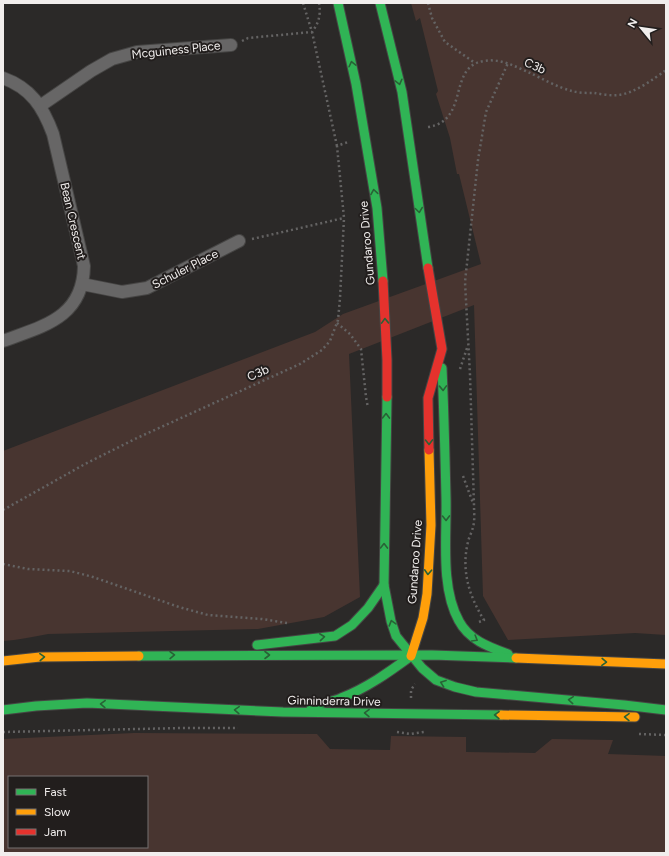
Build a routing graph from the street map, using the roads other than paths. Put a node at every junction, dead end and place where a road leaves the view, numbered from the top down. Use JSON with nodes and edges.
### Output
{"nodes":[{"id":1,"x":338,"y":3,"type":"edge"},
{"id":2,"x":380,"y":3,"type":"edge"},
{"id":3,"x":231,"y":45,"type":"road end"},
{"id":4,"x":3,"y":78,"type":"edge"},
{"id":5,"x":40,"y":106,"type":"junction"},
{"id":6,"x":240,"y":242,"type":"road end"},
{"id":7,"x":82,"y":284,"type":"junction"},
{"id":8,"x":3,"y":341,"type":"edge"},
{"id":9,"x":442,"y":349,"type":"junction"},
{"id":10,"x":384,"y":585,"type":"junction"},
{"id":11,"x":214,"y":655,"type":"junction"},
{"id":12,"x":411,"y":656,"type":"junction"},
{"id":13,"x":523,"y":660,"type":"junction"},
{"id":14,"x":3,"y":661,"type":"edge"},
{"id":15,"x":666,"y":664,"type":"edge"},
{"id":16,"x":3,"y":710,"type":"edge"},
{"id":17,"x":666,"y":710,"type":"edge"},
{"id":18,"x":283,"y":712,"type":"junction"},
{"id":19,"x":666,"y":717,"type":"edge"}],
"edges":[{"from":10,"to":1,"type":"main road","name":"Gundaroo Drive","one_way":true},
{"from":2,"to":9,"type":"main road","name":"Gundaroo Drive","one_way":true},
{"from":3,"to":5,"type":"street","name":"Mcguiness Place"},
{"from":4,"to":5,"type":"street","name":"Bean Crescent"},
{"from":5,"to":7,"type":"street","name":"Bean Crescent"},
{"from":6,"to":7,"type":"street","name":"Schuler Place"},
{"from":7,"to":8,"type":"street","name":"Bean Crescent"},
{"from":9,"to":12,"type":"main road","name":"Gundaroo Drive","one_way":true},
{"from":9,"to":13,"type":"main road","one_way":true},
{"from":11,"to":10,"type":"main road","one_way":true},
{"from":12,"to":10,"type":"main road","name":"Gundaroo Drive","one_way":true},
{"from":11,"to":12,"type":"main road","one_way":true},
{"from":14,"to":11,"type":"main road","one_way":true},
{"from":12,"to":13,"type":"main road"},
{"from":17,"to":12,"type":"main road","one_way":true},
{"from":12,"to":18,"type":"main road"},
{"from":13,"to":15,"type":"main road","one_way":true},
{"from":18,"to":16,"type":"main road","name":"Ginninderra Drive","one_way":true},
{"from":19,"to":18,"type":"main road","name":"Ginninderra Drive","one_way":true}]}
